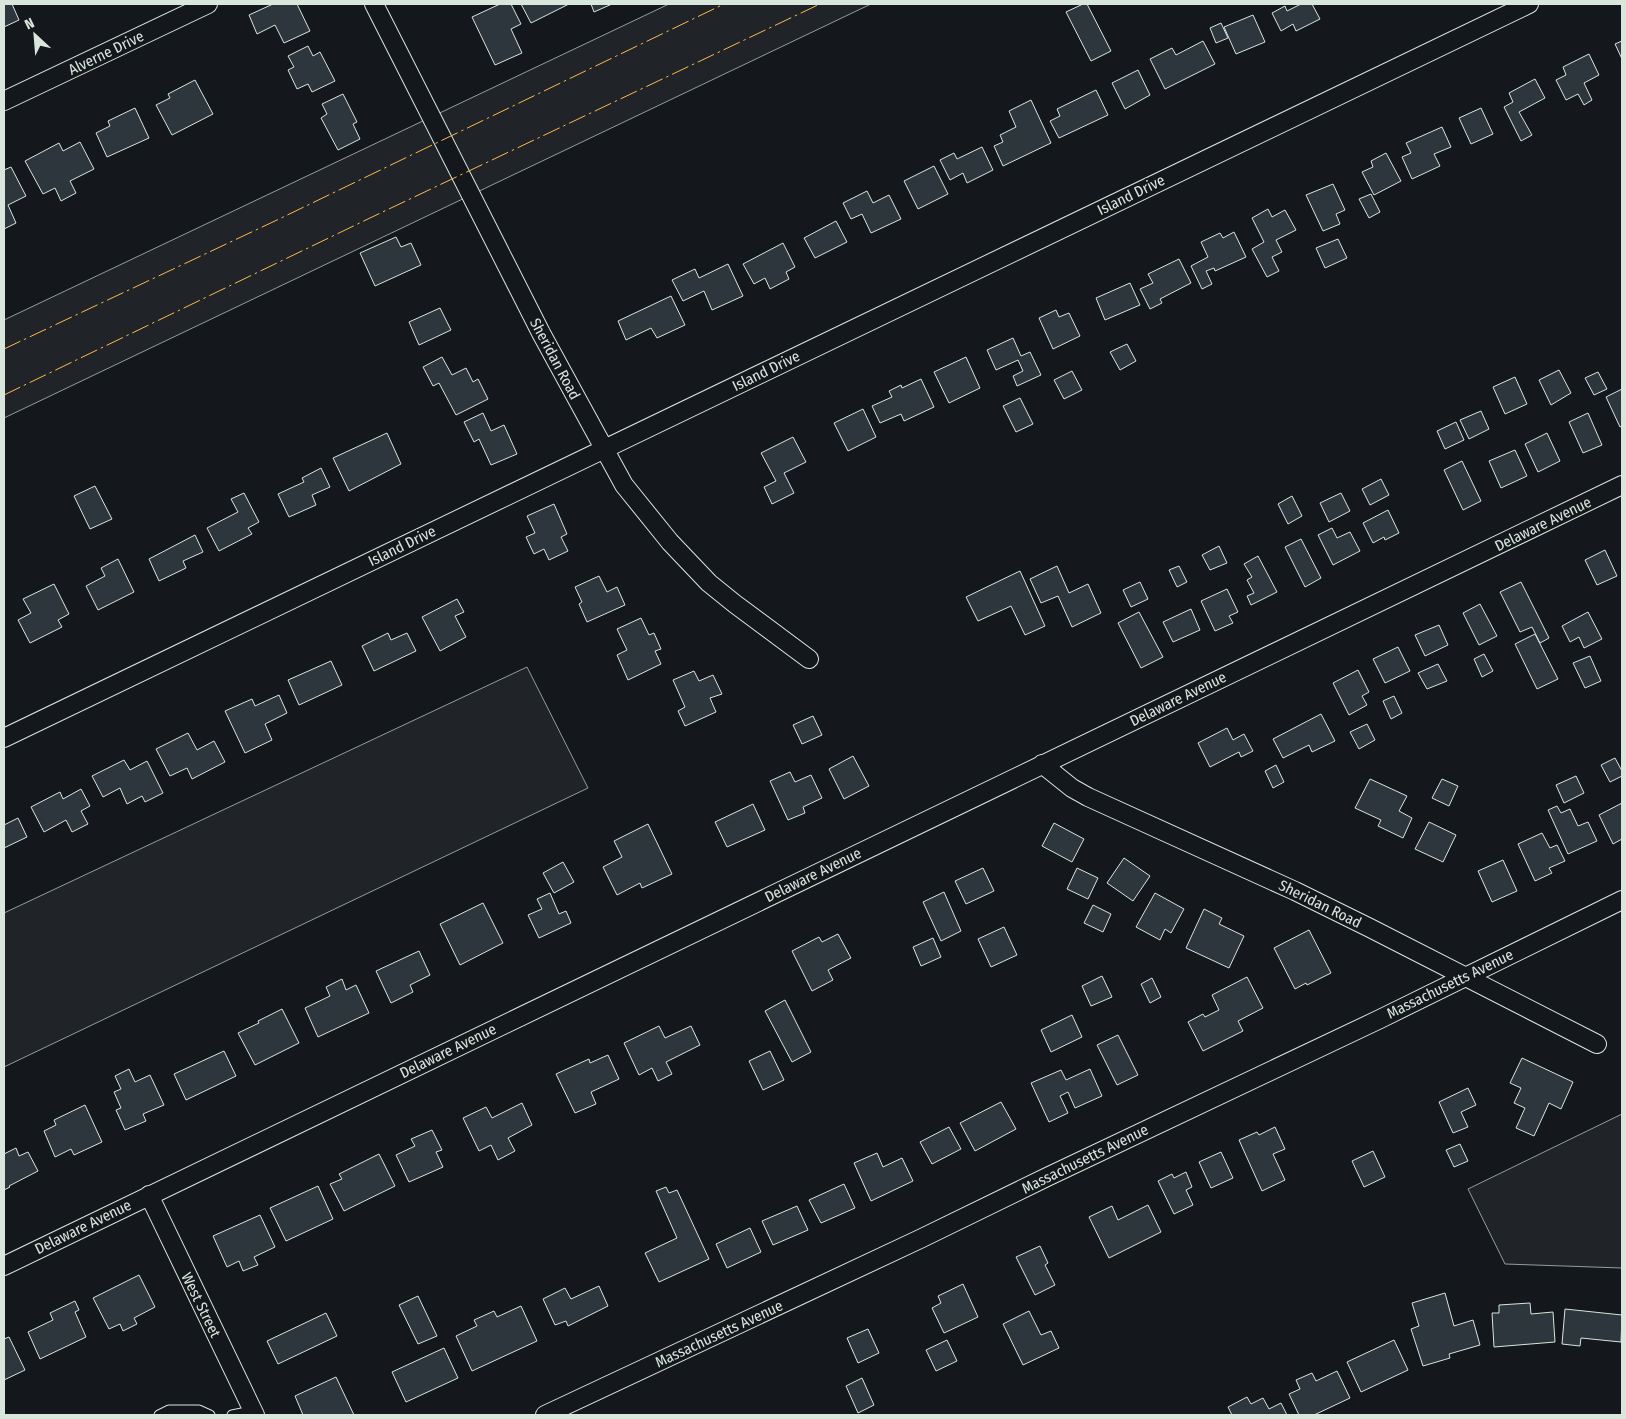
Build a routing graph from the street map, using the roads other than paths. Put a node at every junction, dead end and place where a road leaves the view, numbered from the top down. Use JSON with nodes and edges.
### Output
{"nodes":[{"id":1,"x":208,"y":4,"type":"edge"},
{"id":2,"x":377,"y":4,"type":"edge"},
{"id":3,"x":1529,"y":4,"type":"edge"},
{"id":4,"x":4,"y":101,"type":"edge"},
{"id":5,"x":604,"y":449,"type":"junction"},
{"id":6,"x":1622,"y":486,"type":"edge"},
{"id":7,"x":809,"y":659,"type":"dead end"},
{"id":8,"x":4,"y":738,"type":"edge"},
{"id":9,"x":1042,"y":764,"type":"junction"},
{"id":10,"x":1622,"y":900,"type":"edge"},
{"id":11,"x":1464,"y":977,"type":"junction"},
{"id":12,"x":1598,"y":1044,"type":"dead end"},
{"id":13,"x":149,"y":1194,"type":"junction"},
{"id":14,"x":4,"y":1266,"type":"edge"},
{"id":15,"x":254,"y":1413,"type":"edge"},
{"id":16,"x":159,"y":1415,"type":"edge"},
{"id":17,"x":210,"y":1415,"type":"edge"},
{"id":18,"x":232,"y":1415,"type":"edge"},
{"id":19,"x":545,"y":1415,"type":"edge"}],
"edges":[{"from":1,"to":4,"type":"street","name":"Alverne Drive"},
{"from":2,"to":5,"type":"street","name":"Sheridan Road"},
{"from":3,"to":5,"type":"street","name":"Island Drive"},
{"from":5,"to":7,"type":"street","name":"Sheridan Road"},
{"from":5,"to":8,"type":"street","name":"Island Drive"},
{"from":6,"to":9,"type":"street","name":"Delaware Avenue"},
{"from":9,"to":11,"type":"street","name":"Sheridan Road"},
{"from":9,"to":13,"type":"street","name":"Delaware Avenue"},
{"from":10,"to":11,"type":"street","name":"Massachusetts Avenue"},
{"from":11,"to":12,"type":"street","name":"Sheridan Road"},
{"from":11,"to":19,"type":"street","name":"Massachusetts Avenue"},
{"from":13,"to":14,"type":"street","name":"Delaware Avenue"},
{"from":13,"to":15,"type":"street","name":"West Street"},
{"from":15,"to":18,"type":"lane"},
{"from":16,"to":17,"type":"lane"}]}
